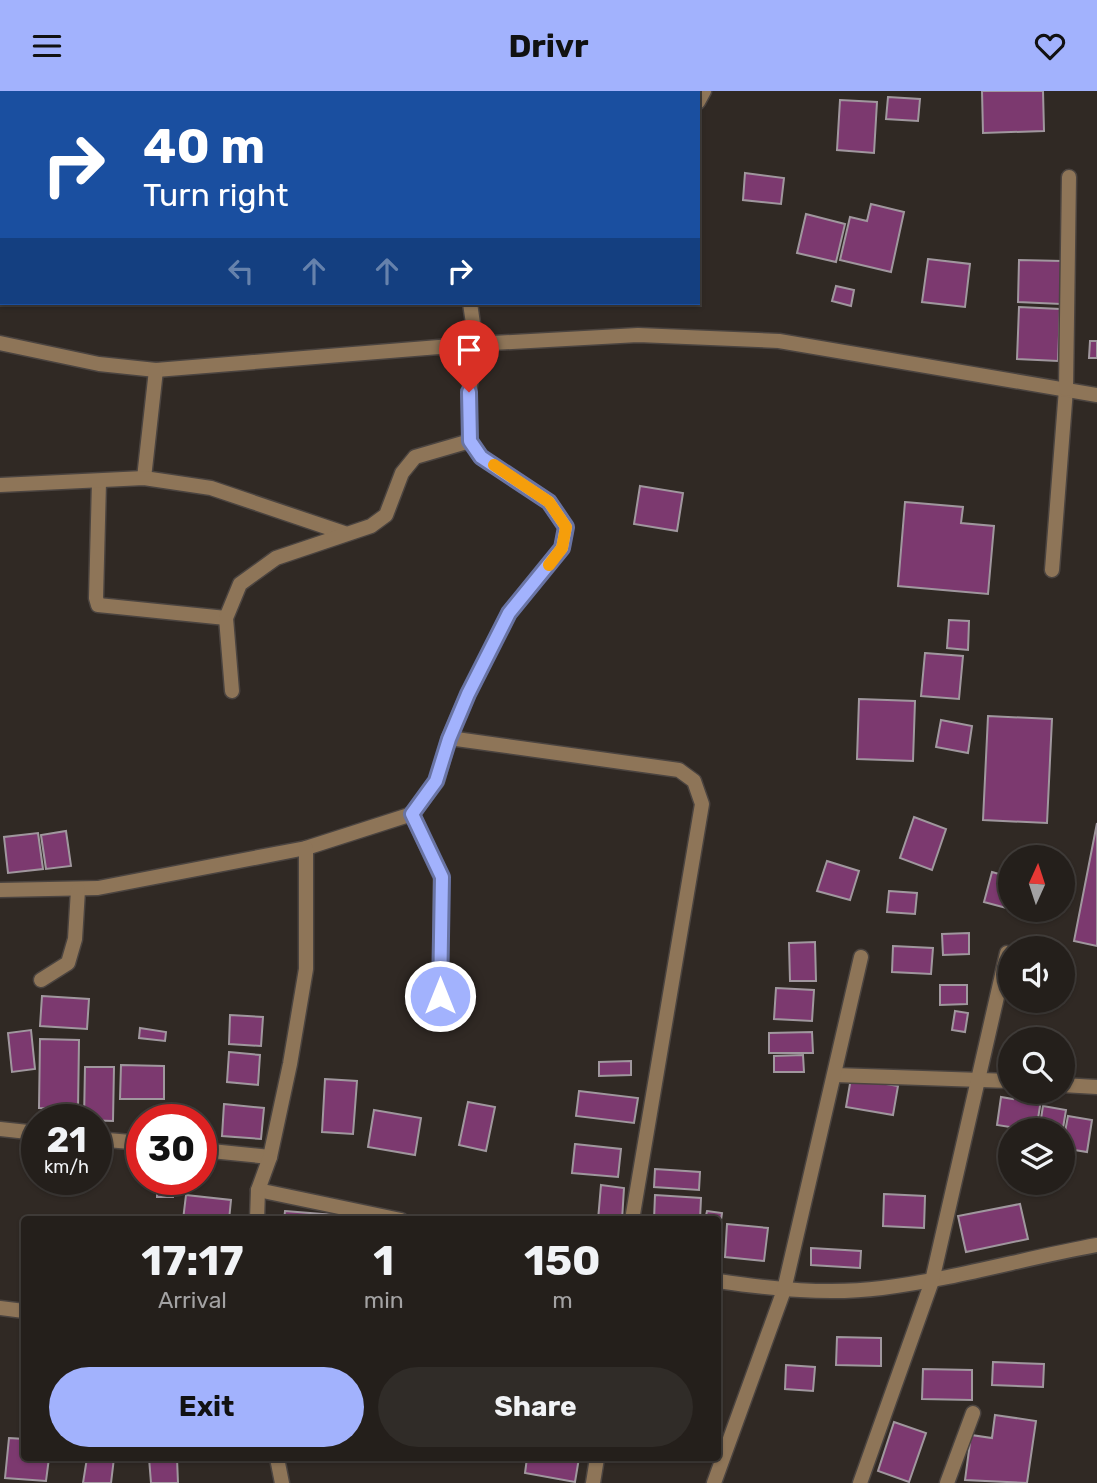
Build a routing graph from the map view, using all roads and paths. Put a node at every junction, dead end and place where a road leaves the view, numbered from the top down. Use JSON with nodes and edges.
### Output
{"nodes":[{"id":1,"x":1069,"y":177,"type":"dead end"},
{"id":2,"x":470,"y":305,"type":"edge"},
{"id":3,"x":0,"y":342,"type":"edge"},
{"id":4,"x":476,"y":344,"type":"junction"},
{"id":5,"x":156,"y":370,"type":"junction"},
{"id":6,"x":1066,"y":389,"type":"junction"},
{"id":7,"x":1097,"y":395,"type":"edge"},
{"id":8,"x":470,"y":441,"type":"junction"},
{"id":9,"x":144,"y":478,"type":"junction"},
{"id":10,"x":99,"y":482,"type":"junction"},
{"id":11,"x":0,"y":485,"type":"edge"},
{"id":12,"x":344,"y":533,"type":"junction"},
{"id":13,"x":1052,"y":570,"type":"dead end"},
{"id":14,"x":226,"y":618,"type":"junction"},
{"id":15,"x":232,"y":691,"type":"dead end"},
{"id":16,"x":449,"y":739,"type":"junction"},
{"id":17,"x":412,"y":814,"type":"junction"},
{"id":18,"x":306,"y":848,"type":"junction"},
{"id":19,"x":0,"y":890,"type":"edge"},
{"id":20,"x":78,"y":890,"type":"junction"},
{"id":21,"x":861,"y":957,"type":"dead end"},
{"id":22,"x":41,"y":980,"type":"dead end"},
{"id":23,"x":998,"y":992,"type":"edge"},
{"id":24,"x":440,"y":996,"type":"dead end"},
{"id":25,"x":835,"y":1075,"type":"junction"},
{"id":26,"x":978,"y":1079,"type":"junction"},
{"id":27,"x":998,"y":1080,"type":"edge"},
{"id":28,"x":1075,"y":1086,"type":"edge"},
{"id":29,"x":1097,"y":1087,"type":"edge"},
{"id":30,"x":1,"y":1132,"type":"edge"},
{"id":31,"x":21,"y":1133,"type":"edge"},
{"id":32,"x":217,"y":1152,"type":"edge"},
{"id":33,"x":270,"y":1157,"type":"junction"},
{"id":34,"x":258,"y":1190,"type":"junction"},
{"id":35,"x":257,"y":1216,"type":"edge"},
{"id":36,"x":382,"y":1216,"type":"edge"},
{"id":37,"x":633,"y":1216,"type":"edge"},
{"id":38,"x":1097,"y":1245,"type":"edge"},
{"id":39,"x":721,"y":1281,"type":"edge"},
{"id":40,"x":932,"y":1281,"type":"junction"},
{"id":41,"x":784,"y":1290,"type":"junction"},
{"id":42,"x":0,"y":1308,"type":"edge"},
{"id":43,"x":21,"y":1311,"type":"edge"},
{"id":44,"x":973,"y":1413,"type":"dead end"},
{"id":45,"x":278,"y":1461,"type":"edge"},
{"id":46,"x":597,"y":1461,"type":"edge"},
{"id":47,"x":282,"y":1483,"type":"edge"},
{"id":48,"x":593,"y":1483,"type":"edge"},
{"id":49,"x":714,"y":1483,"type":"edge"},
{"id":50,"x":860,"y":1483,"type":"edge"},
{"id":51,"x":947,"y":1483,"type":"edge"}],
"edges":[{"from":1,"to":6,"type":"street"},
{"from":2,"to":4,"type":"street"},
{"from":3,"to":5,"type":"street"},
{"from":4,"to":5,"type":"street"},
{"from":4,"to":6,"type":"street"},
{"from":4,"to":8,"type":"street"},
{"from":5,"to":9,"type":"street"},
{"from":6,"to":7,"type":"street"},
{"from":6,"to":13,"type":"street"},
{"from":8,"to":12,"type":"street"},
{"from":8,"to":16,"type":"street"},
{"from":9,"to":10,"type":"street"},
{"from":9,"to":12,"type":"street"},
{"from":10,"to":11,"type":"street"},
{"from":10,"to":14,"type":"street"},
{"from":12,"to":14,"type":"street"},
{"from":14,"to":15,"type":"street"},
{"from":16,"to":17,"type":"street"},
{"from":16,"to":37,"type":"street"},
{"from":17,"to":18,"type":"street"},
{"from":17,"to":24,"type":"street"},
{"from":18,"to":20,"type":"street"},
{"from":18,"to":33,"type":"street"},
{"from":19,"to":20,"type":"street"},
{"from":20,"to":22,"type":"street"},
{"from":21,"to":25,"type":"street"},
{"from":23,"to":26,"type":"street"},
{"from":25,"to":26,"type":"street"},
{"from":25,"to":41,"type":"street"},
{"from":26,"to":27,"type":"street"},
{"from":26,"to":40,"type":"street"},
{"from":28,"to":29,"type":"street"},
{"from":30,"to":31,"type":"street"},
{"from":32,"to":33,"type":"street"},
{"from":33,"to":34,"type":"street"},
{"from":34,"to":35,"type":"street"},
{"from":34,"to":36,"type":"street"},
{"from":38,"to":40,"type":"street"},
{"from":39,"to":41,"type":"street"},
{"from":40,"to":41,"type":"street"},
{"from":40,"to":50,"type":"street"},
{"from":41,"to":49,"type":"street"},
{"from":42,"to":43,"type":"street"},
{"from":44,"to":51,"type":"street"},
{"from":45,"to":47,"type":"street"},
{"from":46,"to":48,"type":"street"}]}
